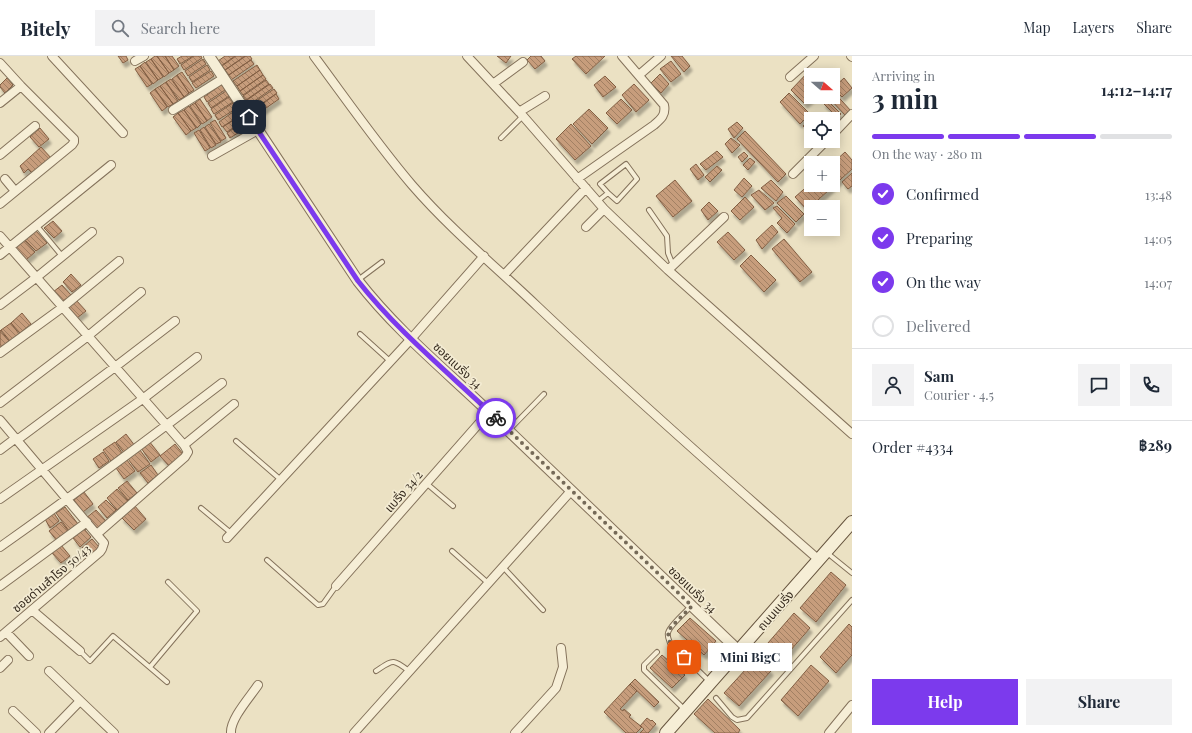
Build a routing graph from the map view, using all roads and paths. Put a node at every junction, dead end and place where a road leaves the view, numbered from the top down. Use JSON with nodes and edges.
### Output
{"nodes":[{"id":1,"x":52,"y":56,"type":"edge"},
{"id":2,"x":144,"y":56,"type":"edge"},
{"id":3,"x":209,"y":56,"type":"edge"},
{"id":4,"x":314,"y":56,"type":"edge"},
{"id":5,"x":467,"y":56,"type":"edge"},
{"id":6,"x":622,"y":56,"type":"edge"},
{"id":7,"x":661,"y":56,"type":"edge"},
{"id":8,"x":814,"y":56,"type":"edge"},
{"id":9,"x":135,"y":61,"type":"dead end"},
{"id":10,"x":523,"y":62,"type":"dead end"},
{"id":11,"x":0,"y":63,"type":"edge"},
{"id":12,"x":639,"y":75,"type":"junction"},
{"id":13,"x":790,"y":77,"type":"dead end"},
{"id":14,"x":224,"y":78,"type":"junction"},
{"id":15,"x":493,"y":84,"type":"junction"},
{"id":16,"x":21,"y":86,"type":"junction"},
{"id":17,"x":545,"y":96,"type":"dead end"},
{"id":18,"x":0,"y":103,"type":"edge"},
{"id":19,"x":174,"y":110,"type":"dead end"},
{"id":20,"x":521,"y":114,"type":"junction"},
{"id":21,"x":852,"y":114,"type":"edge"},
{"id":22,"x":35,"y":126,"type":"dead end"},
{"id":23,"x":840,"y":127,"type":"edge"},
{"id":24,"x":258,"y":130,"type":"junction"},
{"id":25,"x":122,"y":133,"type":"dead end"},
{"id":26,"x":501,"y":138,"type":"dead end"},
{"id":27,"x":819,"y":148,"type":"edge"},
{"id":28,"x":0,"y":155,"type":"edge"},
{"id":29,"x":212,"y":156,"type":"dead end"},
{"id":30,"x":111,"y":164,"type":"dead end"},
{"id":31,"x":793,"y":174,"type":"dead end"},
{"id":32,"x":5,"y":179,"type":"dead end"},
{"id":33,"x":578,"y":179,"type":"junction"},
{"id":34,"x":586,"y":188,"type":"junction"},
{"id":35,"x":15,"y":191,"type":"junction"},
{"id":36,"x":608,"y":193,"type":"junction"},
{"id":37,"x":598,"y":202,"type":"junction"},
{"id":38,"x":0,"y":204,"type":"edge"},
{"id":39,"x":604,"y":209,"type":"junction"},
{"id":40,"x":649,"y":210,"type":"dead end"},
{"id":41,"x":724,"y":217,"type":"dead end"},
{"id":42,"x":37,"y":226,"type":"junction"},
{"id":43,"x":586,"y":227,"type":"dead end"},
{"id":44,"x":92,"y":232,"type":"dead end"},
{"id":45,"x":0,"y":236,"type":"edge"},
{"id":46,"x":10,"y":248,"type":"junction"},
{"id":47,"x":0,"y":255,"type":"edge"},
{"id":48,"x":484,"y":256,"type":"junction"},
{"id":49,"x":62,"y":257,"type":"junction"},
{"id":50,"x":119,"y":261,"type":"dead end"},
{"id":51,"x":382,"y":262,"type":"dead end"},
{"id":52,"x":671,"y":268,"type":"junction"},
{"id":53,"x":504,"y":275,"type":"junction"},
{"id":54,"x":37,"y":277,"type":"junction"},
{"id":55,"x":358,"y":281,"type":"junction"},
{"id":56,"x":141,"y":292,"type":"dead end"},
{"id":57,"x":0,"y":305,"type":"edge"},
{"id":58,"x":63,"y":307,"type":"junction"},
{"id":59,"x":175,"y":321,"type":"dead end"},
{"id":60,"x":360,"y":334,"type":"dead end"},
{"id":61,"x":88,"y":336,"type":"junction"},
{"id":62,"x":411,"y":339,"type":"junction"},
{"id":63,"x":0,"y":353,"type":"edge"},
{"id":64,"x":197,"y":356,"type":"dead end"},
{"id":65,"x":390,"y":362,"type":"junction"},
{"id":66,"x":115,"y":367,"type":"junction"},
{"id":67,"x":222,"y":383,"type":"dead end"},
{"id":68,"x":544,"y":394,"type":"dead end"},
{"id":69,"x":144,"y":398,"type":"junction"},
{"id":70,"x":0,"y":403,"type":"edge"},
{"id":71,"x":234,"y":404,"type":"dead end"},
{"id":72,"x":489,"y":412,"type":"junction"},
{"id":73,"x":0,"y":420,"type":"edge"},
{"id":74,"x":167,"y":425,"type":"junction"},
{"id":75,"x":509,"y":430,"type":"junction"},
{"id":76,"x":852,"y":434,"type":"edge"},
{"id":77,"x":16,"y":439,"type":"junction"},
{"id":78,"x":236,"y":442,"type":"dead end"},
{"id":79,"x":184,"y":445,"type":"junction"},
{"id":80,"x":0,"y":450,"type":"edge"},
{"id":81,"x":42,"y":470,"type":"junction"},
{"id":82,"x":281,"y":480,"type":"junction"},
{"id":83,"x":426,"y":483,"type":"junction"},
{"id":84,"x":571,"y":490,"type":"junction"},
{"id":85,"x":0,"y":499,"type":"edge"},
{"id":86,"x":66,"y":500,"type":"junction"},
{"id":87,"x":452,"y":506,"type":"dead end"},
{"id":88,"x":201,"y":508,"type":"dead end"},
{"id":89,"x":86,"y":522,"type":"junction"},
{"id":90,"x":852,"y":522,"type":"edge"},
{"id":91,"x":97,"y":534,"type":"junction"},
{"id":92,"x":229,"y":535,"type":"joint"},
{"id":93,"x":0,"y":547,"type":"edge"},
{"id":94,"x":452,"y":552,"type":"dead end"},
{"id":95,"x":822,"y":556,"type":"junction"},
{"id":96,"x":267,"y":560,"type":"dead end"},
{"id":97,"x":503,"y":567,"type":"junction"},
{"id":98,"x":852,"y":574,"type":"edge"},
{"id":99,"x":168,"y":582,"type":"dead end"},
{"id":100,"x":488,"y":583,"type":"junction"},
{"id":101,"x":0,"y":586,"type":"edge"},
{"id":102,"x":336,"y":586,"type":"joint"},
{"id":103,"x":852,"y":600,"type":"edge"},
{"id":104,"x":692,"y":606,"type":"junction"},
{"id":105,"x":32,"y":610,"type":"junction"},
{"id":106,"x":543,"y":610,"type":"dead end"},
{"id":107,"x":3,"y":634,"type":"edge"},
{"id":108,"x":561,"y":648,"type":"dead end"},
{"id":109,"x":80,"y":651,"type":"joint"},
{"id":110,"x":739,"y":651,"type":"junction"},
{"id":111,"x":657,"y":652,"type":"dead end"},
{"id":112,"x":29,"y":656,"type":"dead end"},
{"id":113,"x":8,"y":660,"type":"dead end"},
{"id":114,"x":150,"y":667,"type":"junction"},
{"id":115,"x":0,"y":668,"type":"edge"},
{"id":116,"x":49,"y":671,"type":"dead end"},
{"id":117,"x":376,"y":671,"type":"dead end"},
{"id":118,"x":410,"y":671,"type":"junction"},
{"id":119,"x":166,"y":682,"type":"dead end"},
{"id":120,"x":711,"y":683,"type":"junction"},
{"id":121,"x":258,"y":685,"type":"dead end"},
{"id":122,"x":716,"y":698,"type":"dead end"},
{"id":123,"x":80,"y":701,"type":"junction"},
{"id":124,"x":852,"y":705,"type":"edge"},
{"id":125,"x":686,"y":710,"type":"junction"},
{"id":126,"x":12,"y":711,"type":"dead end"},
{"id":127,"x":36,"y":733,"type":"edge"},
{"id":128,"x":49,"y":733,"type":"edge"},
{"id":129,"x":114,"y":733,"type":"edge"},
{"id":130,"x":231,"y":733,"type":"edge"},
{"id":131,"x":354,"y":733,"type":"edge"},
{"id":132,"x":515,"y":733,"type":"edge"},
{"id":133,"x":666,"y":733,"type":"edge"},
{"id":134,"x":828,"y":733,"type":"edge"}],
"edges":[{"from":1,"to":25,"type":"street"},
{"from":2,"to":9,"type":"street"},
{"from":3,"to":14,"type":"street","name":"ซอยแบริ่ง 34"},
{"from":4,"to":48,"type":"street"},
{"from":5,"to":15,"type":"street"},
{"from":6,"to":12,"type":"street"},
{"from":7,"to":12,"type":"street"},
{"from":8,"to":13,"type":"street"},
{"from":10,"to":15,"type":"street"},
{"from":11,"to":16,"type":"street"},
{"from":12,"to":33,"type":"street"},
{"from":14,"to":19,"type":"street"},
{"from":14,"to":24,"type":"street","name":"ซอยแบริ่ง 34"},
{"from":15,"to":20,"type":"street"},
{"from":16,"to":18,"type":"street"},
{"from":16,"to":35,"type":"street"},
{"from":17,"to":20,"type":"street"},
{"from":20,"to":26,"type":"lane"},
{"from":20,"to":33,"type":"street"},
{"from":21,"to":23,"type":"street"},
{"from":22,"to":28,"type":"street"},
{"from":24,"to":29,"type":"street"},
{"from":24,"to":55,"type":"street","name":"ซอยแบริ่ง 34"},
{"from":27,"to":31,"type":"street"},
{"from":30,"to":42,"type":"street"},
{"from":32,"to":35,"type":"street"},
{"from":33,"to":34,"type":"street"},
{"from":34,"to":37,"type":"street"},
{"from":34,"to":53,"type":"street"},
{"from":35,"to":38,"type":"street"},
{"from":36,"to":36,"type":"lane"},
{"from":36,"to":37,"type":"lane"},
{"from":37,"to":39,"type":"street"},
{"from":39,"to":43,"type":"street"},
{"from":39,"to":52,"type":"street"},
{"from":40,"to":52,"type":"lane"},
{"from":41,"to":52,"type":"street"},
{"from":42,"to":46,"type":"street"},
{"from":42,"to":49,"type":"lane"},
{"from":44,"to":49,"type":"street"},
{"from":45,"to":46,"type":"street"},
{"from":46,"to":47,"type":"street"},
{"from":46,"to":54,"type":"street"},
{"from":48,"to":53,"type":"street"},
{"from":48,"to":62,"type":"street"},
{"from":49,"to":54,"type":"street"},
{"from":50,"to":58,"type":"street"},
{"from":51,"to":55,"type":"lane"},
{"from":52,"to":76,"type":"street"},
{"from":53,"to":95,"type":"street"},
{"from":54,"to":57,"type":"street"},
{"from":54,"to":58,"type":"street"},
{"from":55,"to":62,"type":"street","name":"ซอยแบริ่ง 34"},
{"from":56,"to":61,"type":"street"},
{"from":58,"to":61,"type":"street"},
{"from":58,"to":63,"type":"street"},
{"from":59,"to":66,"type":"street"},
{"from":60,"to":65,"type":"lane"},
{"from":61,"to":66,"type":"street"},
{"from":61,"to":70,"type":"street"},
{"from":62,"to":65,"type":"street"},
{"from":62,"to":72,"type":"street","name":"ซอยแบริ่ง 34"},
{"from":64,"to":69,"type":"street"},
{"from":65,"to":82,"type":"street"},
{"from":66,"to":69,"type":"street"},
{"from":66,"to":77,"type":"street"},
{"from":67,"to":74,"type":"street"},
{"from":68,"to":75,"type":"lane"},
{"from":69,"to":74,"type":"street"},
{"from":69,"to":81,"type":"street"},
{"from":71,"to":79,"type":"street"},
{"from":72,"to":75,"type":"street","name":"ซอยแบริ่ง 34"},
{"from":72,"to":83,"type":"street","name":"แบริ่ง 34/2"},
{"from":73,"to":77,"type":"street"},
{"from":74,"to":79,"type":"street"},
{"from":74,"to":86,"type":"street"},
{"from":75,"to":84,"type":"street","name":"ซอยแบริ่ง 34"},
{"from":77,"to":80,"type":"street"},
{"from":77,"to":81,"type":"street"},
{"from":78,"to":82,"type":"lane"},
{"from":79,"to":91,"type":"street"},
{"from":81,"to":85,"type":"street"},
{"from":81,"to":86,"type":"street"},
{"from":82,"to":92,"type":"street"},
{"from":83,"to":87,"type":"lane"},
{"from":83,"to":102,"type":"street","name":"แบริ่ง 34/2"},
{"from":84,"to":97,"type":"street"},
{"from":84,"to":104,"type":"street","name":"ซอยแบริ่ง 34"},
{"from":86,"to":89,"type":"street"},
{"from":86,"to":93,"type":"street"},
{"from":88,"to":92,"type":"lane"},
{"from":89,"to":91,"type":"street"},
{"from":89,"to":101,"type":"street"},
{"from":90,"to":95,"type":"main road","name":"ถนนแบริ่ง"},
{"from":91,"to":105,"type":"street","name":"ซอยด่านสำโรง 50/43"},
{"from":94,"to":100,"type":"lane"},
{"from":95,"to":98,"type":"lane"},
{"from":95,"to":110,"type":"main road","name":"ถนนแบริ่ง"},
{"from":96,"to":102,"type":"lane"},
{"from":97,"to":100,"type":"street"},
{"from":97,"to":106,"type":"lane"},
{"from":99,"to":114,"type":"lane"},
{"from":100,"to":118,"type":"street"},
{"from":103,"to":122,"type":"lane"},
{"from":104,"to":110,"type":"street","name":"ซอยแบริ่ง 34"},
{"from":104,"to":120,"type":"lane"},
{"from":105,"to":107,"type":"street","name":"ซอยด่านสำโรง 50/43"},
{"from":105,"to":109,"type":"street"},
{"from":107,"to":112,"type":"street"},
{"from":108,"to":132,"type":"street"},
{"from":109,"to":114,"type":"lane"},
{"from":110,"to":120,"type":"main road","name":"ถนนแบริ่ง"},
{"from":111,"to":125,"type":"lane"},
{"from":113,"to":115,"type":"street"},
{"from":114,"to":119,"type":"lane"},
{"from":116,"to":123,"type":"street"},
{"from":117,"to":118,"type":"lane"},
{"from":118,"to":131,"type":"street"},
{"from":120,"to":125,"type":"main road","name":"ถนนแบริ่ง"},
{"from":121,"to":130,"type":"street"},
{"from":123,"to":128,"type":"street"},
{"from":123,"to":129,"type":"street"},
{"from":124,"to":134,"type":"street"},
{"from":125,"to":133,"type":"main road","name":"ถนนแบริ่ง"},
{"from":126,"to":127,"type":"street"}]}
